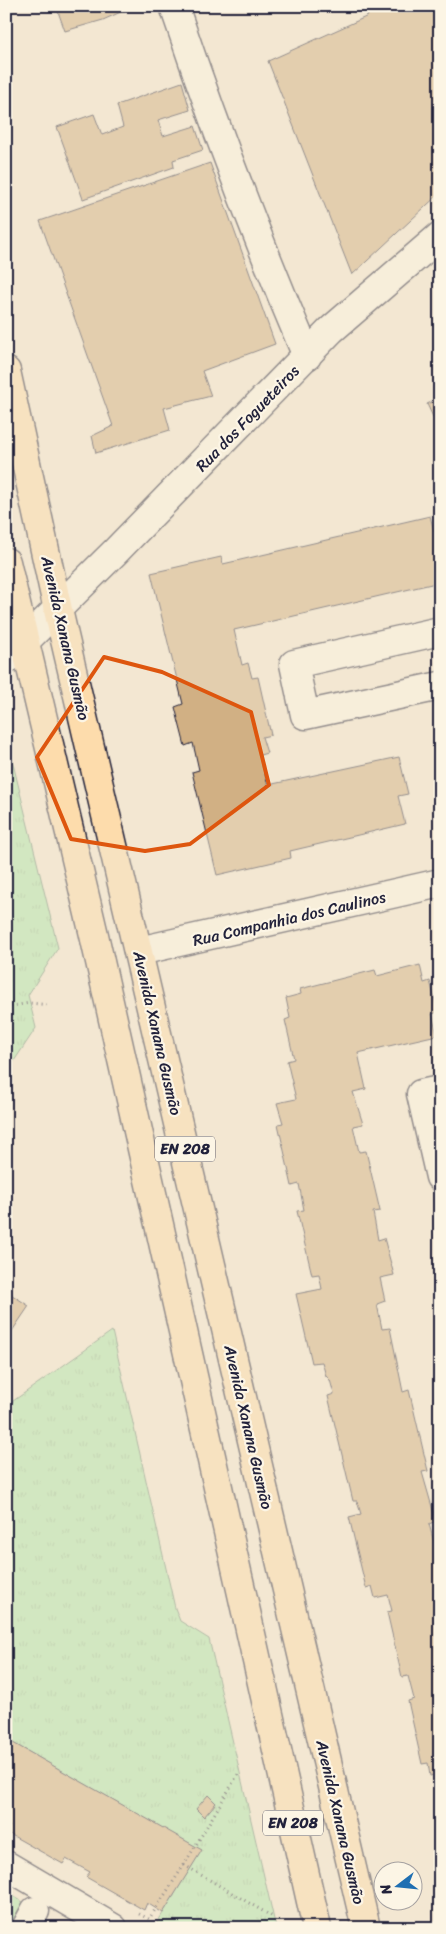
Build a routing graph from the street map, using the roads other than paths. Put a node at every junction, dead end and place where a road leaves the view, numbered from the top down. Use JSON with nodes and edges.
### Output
{"nodes":[{"id":1,"x":174,"y":6,"type":"edge"},
{"id":2,"x":440,"y":236,"type":"edge"},
{"id":3,"x":308,"y":356,"type":"junction"},
{"id":4,"x":6,"y":371,"type":"edge"},
{"id":5,"x":6,"y":562,"type":"edge"},
{"id":6,"x":58,"y":610,"type":"junction"},
{"id":7,"x":440,"y":630,"type":"edge"},
{"id":8,"x":15,"y":651,"type":"edge"},
{"id":9,"x":440,"y":686,"type":"edge"},
{"id":10,"x":440,"y":883,"type":"edge"},
{"id":11,"x":139,"y":951,"type":"junction"},
{"id":12,"x":440,"y":1090,"type":"edge"},
{"id":13,"x":440,"y":1177,"type":"edge"},
{"id":14,"x":6,"y":1865,"type":"edge"},
{"id":15,"x":113,"y":1928,"type":"edge"},
{"id":16,"x":317,"y":1928,"type":"edge"},
{"id":17,"x":366,"y":1928,"type":"edge"}],
"edges":[{"from":1,"to":3,"type":"street","name":"Rua dos Fogueteiros"},
{"from":2,"to":3,"type":"street"},
{"from":3,"to":6,"type":"street","name":"Rua dos Fogueteiros"},
{"from":4,"to":6,"type":"main road","name":"Avenida Xanana Gusmão","number":"EN 208"},
{"from":5,"to":8,"type":"main road","number":"EN 208"},
{"from":6,"to":8,"type":"street","name":"Rua dos Fogueteiros"},
{"from":6,"to":11,"type":"main road","name":"Avenida Xanana Gusmão","number":"EN 208"},
{"from":7,"to":9,"type":"street"},
{"from":8,"to":16,"type":"main road","number":"EN 208"},
{"from":10,"to":11,"type":"street","name":"Rua Companhia dos Caulinos"},
{"from":11,"to":17,"type":"main road","name":"Avenida Xanana Gusmão","number":"EN 208"},
{"from":12,"to":13,"type":"street"},
{"from":14,"to":15,"type":"street"}]}
